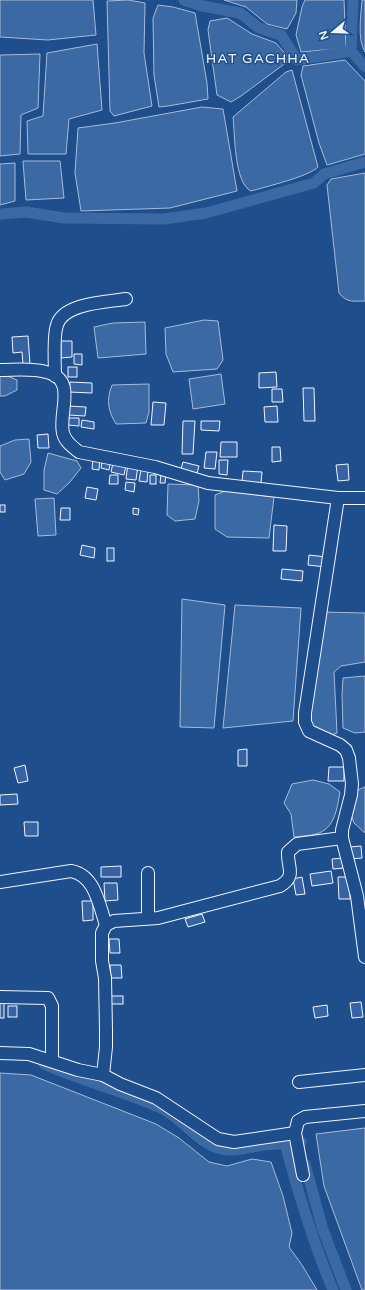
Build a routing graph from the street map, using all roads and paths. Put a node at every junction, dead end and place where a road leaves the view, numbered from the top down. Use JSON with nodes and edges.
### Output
{"nodes":[{"id":1,"x":126,"y":299,"type":"dead end"},
{"id":2,"x":0,"y":370,"type":"edge"},
{"id":3,"x":55,"y":376,"type":"junction"},
{"id":4,"x":338,"y":498,"type":"junction"},
{"id":5,"x":365,"y":498,"type":"edge"},
{"id":6,"x":342,"y":838,"type":"junction"},
{"id":7,"x":148,"y":873,"type":"dead end"},
{"id":8,"x":0,"y":882,"type":"edge"},
{"id":9,"x":361,"y":898,"type":"edge"},
{"id":10,"x":148,"y":918,"type":"junction"},
{"id":11,"x":106,"y":925,"type":"junction"},
{"id":12,"x":365,"y":957,"type":"edge"},
{"id":13,"x":0,"y":997,"type":"edge"},
{"id":14,"x":0,"y":1053,"type":"edge"},
{"id":15,"x":52,"y":1062,"type":"junction"},
{"id":16,"x":103,"y":1075,"type":"junction"},
{"id":17,"x":365,"y":1075,"type":"edge"},
{"id":18,"x":299,"y":1082,"type":"dead end"},
{"id":19,"x":365,"y":1111,"type":"edge"},
{"id":20,"x":297,"y":1140,"type":"junction"},
{"id":21,"x":303,"y":1175,"type":"dead end"}],
"edges":[{"from":1,"to":3,"type":"street"},
{"from":2,"to":3,"type":"street"},
{"from":3,"to":4,"type":"street"},
{"from":4,"to":5,"type":"street"},
{"from":4,"to":6,"type":"street"},
{"from":6,"to":9,"type":"street"},
{"from":6,"to":10,"type":"street"},
{"from":7,"to":10,"type":"street"},
{"from":8,"to":11,"type":"street"},
{"from":9,"to":12,"type":"street"},
{"from":10,"to":11,"type":"street"},
{"from":11,"to":16,"type":"street"},
{"from":13,"to":15,"type":"street"},
{"from":14,"to":15,"type":"street"},
{"from":15,"to":16,"type":"street"},
{"from":16,"to":20,"type":"street"},
{"from":17,"to":18,"type":"street"},
{"from":19,"to":20,"type":"street"},
{"from":20,"to":21,"type":"street"}]}
